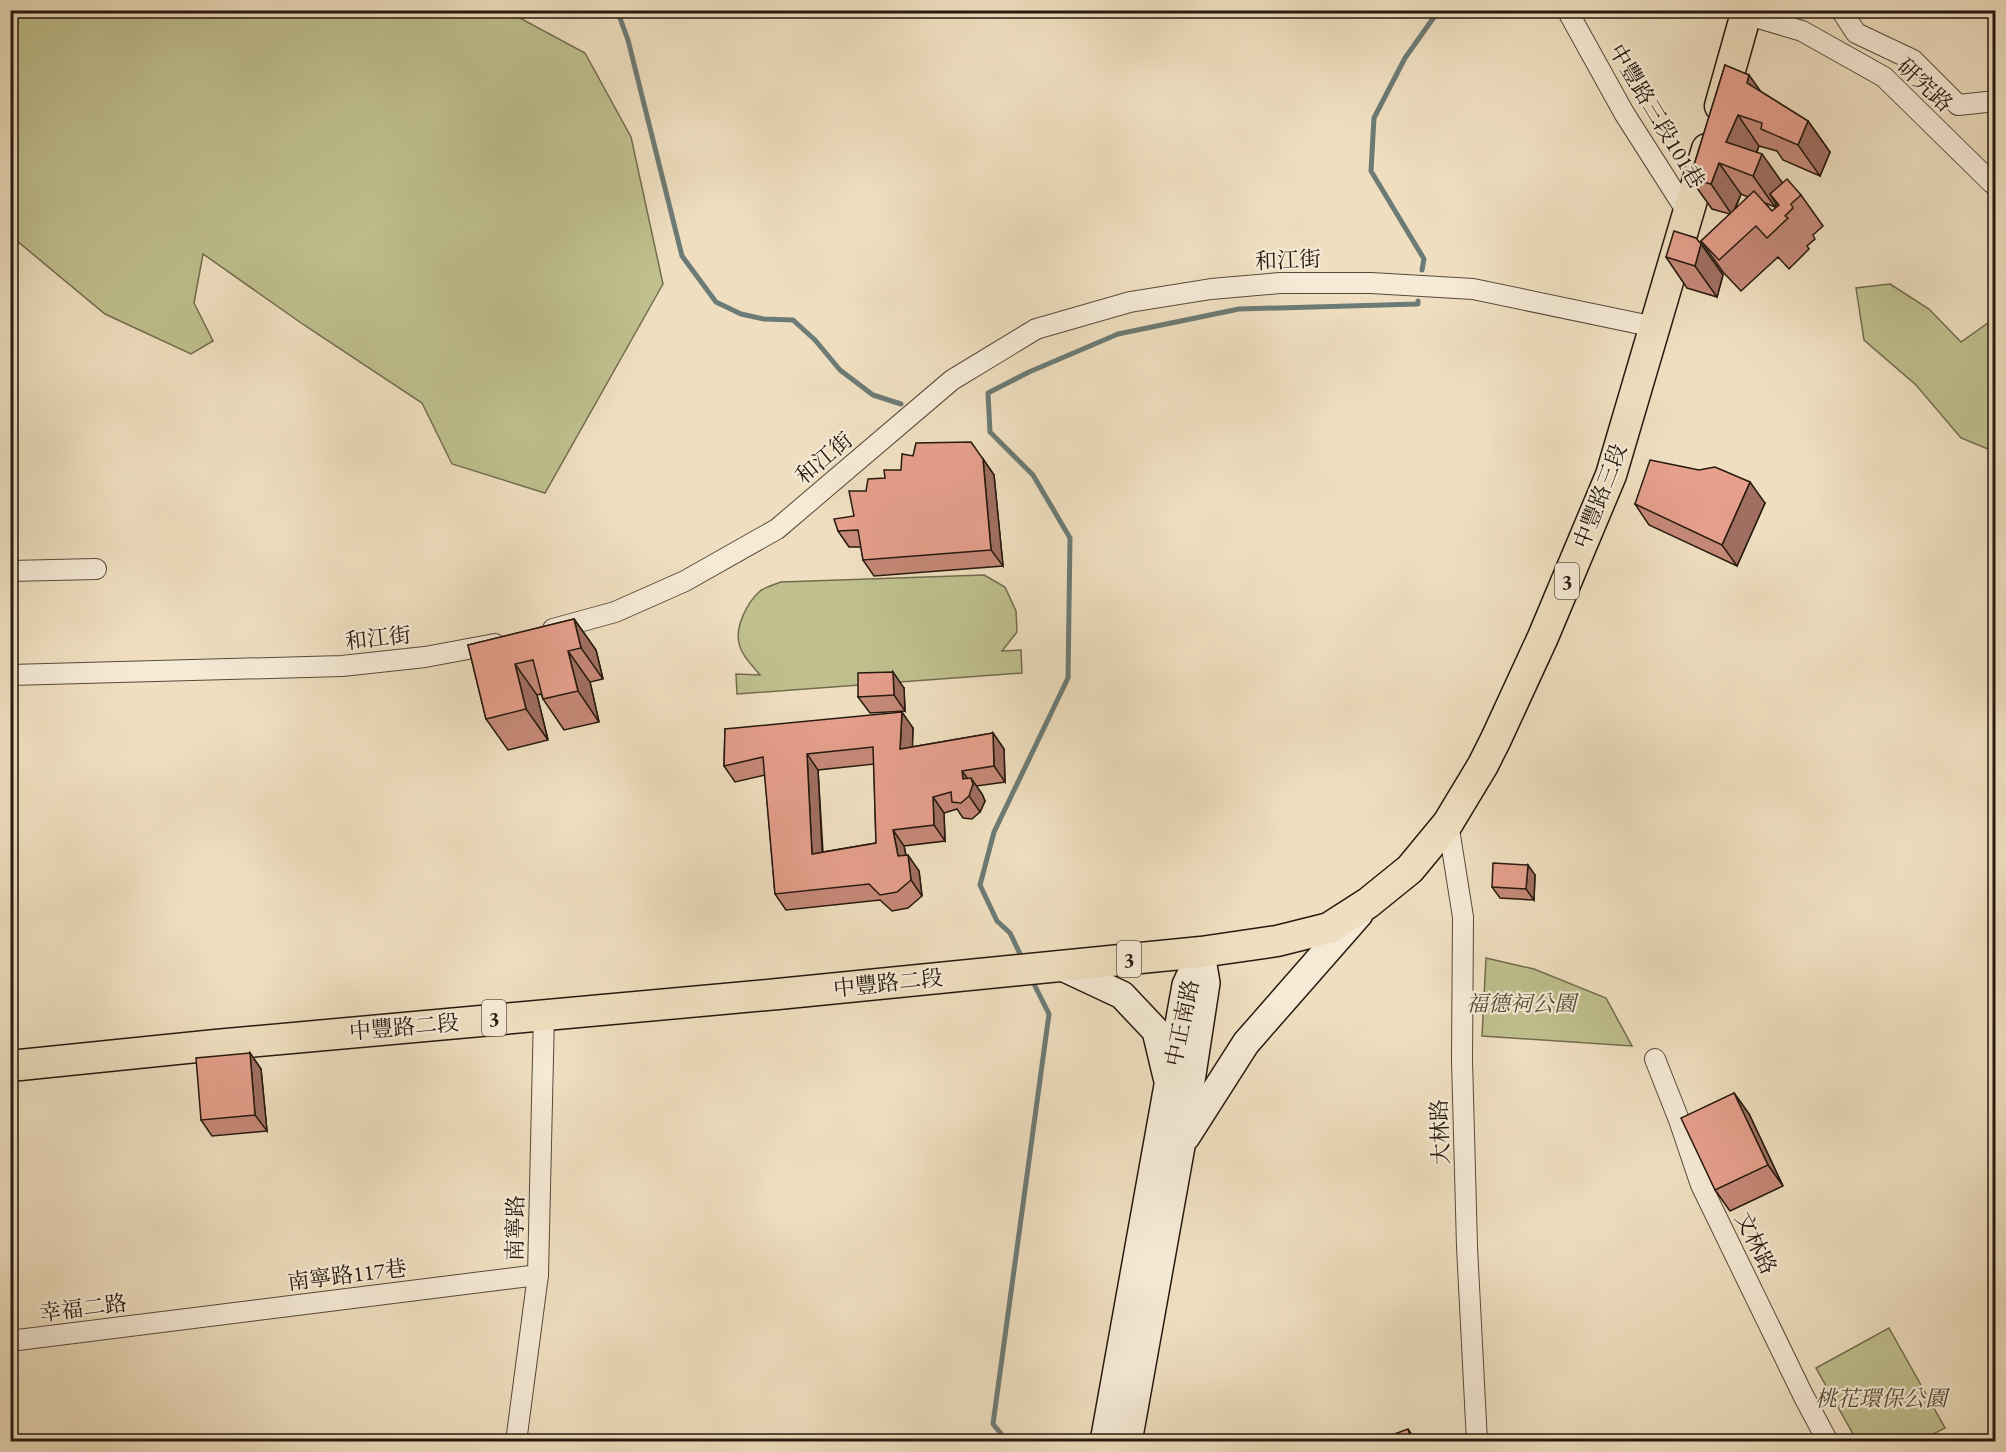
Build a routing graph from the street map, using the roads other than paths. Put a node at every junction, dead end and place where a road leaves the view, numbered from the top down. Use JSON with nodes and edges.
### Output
{"nodes":[{"id":1,"x":1567,"y":10,"type":"edge"},
{"id":2,"x":1841,"y":10,"type":"edge"},
{"id":3,"x":1746,"y":12,"type":"edge"},
{"id":4,"x":1995,"y":101,"type":"edge"},
{"id":5,"x":1992,"y":183,"type":"dead end"},
{"id":6,"x":1689,"y":215,"type":"junction"},
{"id":7,"x":1655,"y":327,"type":"junction"},
{"id":8,"x":96,"y":569,"type":"dead end"},
{"id":9,"x":10,"y":571,"type":"edge"},
{"id":10,"x":537,"y":633,"type":"edge"},
{"id":11,"x":512,"y":640,"type":"edge"},
{"id":12,"x":10,"y":675,"type":"edge"},
{"id":13,"x":1448,"y":822,"type":"junction"},
{"id":14,"x":1368,"y":903,"type":"junction"},
{"id":15,"x":1201,"y":952,"type":"junction"},
{"id":16,"x":1058,"y":965,"type":"junction"},
{"id":17,"x":544,"y":1014,"type":"junction"},
{"id":18,"x":1655,"y":1059,"type":"dead end"},
{"id":19,"x":10,"y":1066,"type":"edge"},
{"id":20,"x":1170,"y":1087,"type":"junction"},
{"id":21,"x":1181,"y":1146,"type":"junction"},
{"id":22,"x":538,"y":1275,"type":"junction"},
{"id":23,"x":161,"y":1322,"type":"joint"},
{"id":24,"x":10,"y":1341,"type":"edge"},
{"id":25,"x":516,"y":1442,"type":"edge"},
{"id":26,"x":1104,"y":1442,"type":"edge"},
{"id":27,"x":1128,"y":1442,"type":"edge"},
{"id":28,"x":1477,"y":1442,"type":"edge"},
{"id":29,"x":1828,"y":1442,"type":"edge"}],
"edges":[{"from":1,"to":6,"type":"street","name":"中豐路三段101巷"},
{"from":2,"to":4,"type":"street","name":"研究路"},
{"from":3,"to":5,"type":"street","name":"研究路"},
{"from":3,"to":6,"type":"main road","name":"中豐路三段","number":"3"},
{"from":6,"to":7,"type":"main road","name":"中豐路三段","number":"3"},
{"from":7,"to":10,"type":"street","name":"和江街"},
{"from":7,"to":13,"type":"main road","name":"中豐路三段","number":"3"},
{"from":8,"to":9,"type":"street"},
{"from":11,"to":12,"type":"street","name":"和江街"},
{"from":13,"to":14,"type":"main road","name":"中豐路三段","number":"3"},
{"from":13,"to":28,"type":"street","name":"大林路"},
{"from":14,"to":15,"type":"main road","name":"中豐路三段","number":"3"},
{"from":14,"to":21,"type":"street"},
{"from":15,"to":16,"type":"main road","number":"3"},
{"from":15,"to":20,"type":"street","name":"中正南路"},
{"from":15,"to":21,"type":"street","name":"中正南路"},
{"from":16,"to":17,"type":"main road","name":"中豐路二段","number":"3"},
{"from":16,"to":20,"type":"street"},
{"from":17,"to":19,"type":"main road","name":"中豐路二段","number":"3"},
{"from":17,"to":22,"type":"street","name":"南寧路"},
{"from":18,"to":29,"type":"street","name":"文林路"},
{"from":20,"to":26,"type":"street","name":"中正南路"},
{"from":21,"to":27,"type":"street","name":"中正南路"},
{"from":22,"to":23,"type":"street","name":"南寧路117巷"},
{"from":22,"to":25,"type":"street","name":"南寧路"},
{"from":23,"to":24,"type":"street","name":"幸福二路"}]}
